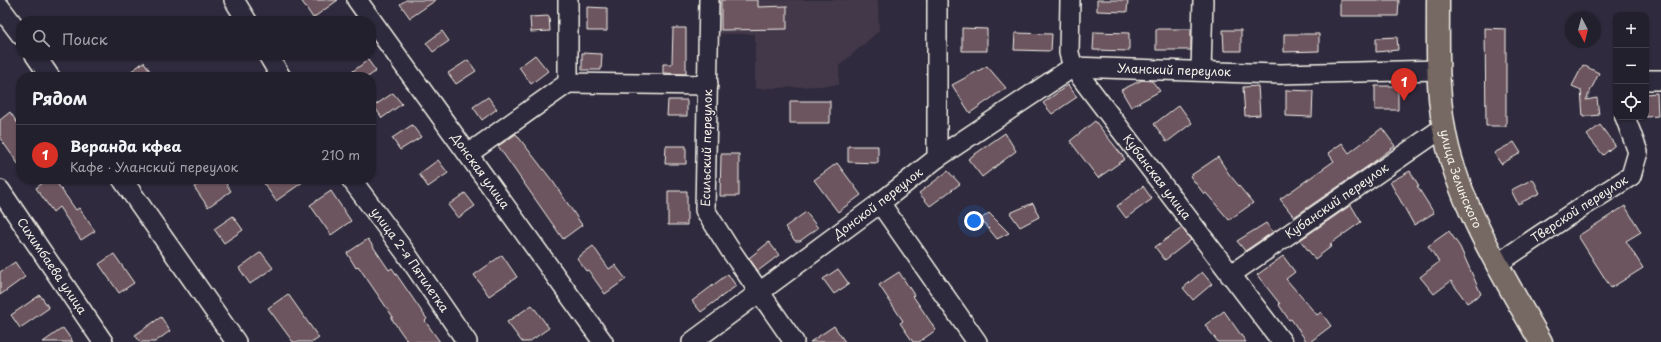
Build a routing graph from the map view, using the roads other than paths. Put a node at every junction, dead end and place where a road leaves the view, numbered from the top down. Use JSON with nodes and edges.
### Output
{"nodes":[{"id":1,"x":234,"y":0,"type":"edge"},
{"id":2,"x":357,"y":0,"type":"edge"},
{"id":3,"x":568,"y":0,"type":"edge"},
{"id":4,"x":709,"y":0,"type":"edge"},
{"id":5,"x":938,"y":0,"type":"edge"},
{"id":6,"x":1070,"y":0,"type":"edge"},
{"id":7,"x":1203,"y":0,"type":"edge"},
{"id":8,"x":1438,"y":0,"type":"edge"},
{"id":9,"x":0,"y":7,"type":"edge"},
{"id":10,"x":244,"y":16,"type":"edge"},
{"id":11,"x":369,"y":16,"type":"edge"},
{"id":12,"x":376,"y":26,"type":"edge"},
{"id":13,"x":16,"y":28,"type":"edge"},
{"id":14,"x":38,"y":60,"type":"edge"},
{"id":15,"x":271,"y":60,"type":"edge"},
{"id":16,"x":1073,"y":67,"type":"junction"},
{"id":17,"x":1438,"y":70,"type":"junction"},
{"id":18,"x":1201,"y":71,"type":"junction"},
{"id":19,"x":47,"y":72,"type":"edge"},
{"id":20,"x":278,"y":72,"type":"edge"},
{"id":21,"x":1649,"y":80,"type":"edge"},
{"id":22,"x":1661,"y":80,"type":"edge"},
{"id":23,"x":568,"y":83,"type":"junction"},
{"id":24,"x":708,"y":85,"type":"junction"},
{"id":25,"x":1626,"y":120,"type":"edge"},
{"id":26,"x":1444,"y":126,"type":"junction"},
{"id":27,"x":468,"y":154,"type":"junction"},
{"id":28,"x":937,"y":158,"type":"junction"},
{"id":29,"x":125,"y":184,"type":"edge"},
{"id":30,"x":355,"y":184,"type":"edge"},
{"id":31,"x":0,"y":190,"type":"edge"},
{"id":32,"x":880,"y":204,"type":"junction"},
{"id":33,"x":1497,"y":264,"type":"junction"},
{"id":34,"x":1230,"y":275,"type":"junction"},
{"id":35,"x":760,"y":292,"type":"junction"},
{"id":36,"x":103,"y":342,"type":"edge"},
{"id":37,"x":236,"y":342,"type":"edge"},
{"id":38,"x":467,"y":342,"type":"edge"},
{"id":39,"x":603,"y":342,"type":"edge"},
{"id":40,"x":692,"y":342,"type":"edge"},
{"id":41,"x":794,"y":342,"type":"edge"},
{"id":42,"x":977,"y":342,"type":"edge"},
{"id":43,"x":1282,"y":342,"type":"edge"},
{"id":44,"x":1541,"y":342,"type":"edge"}],
"edges":[{"from":1,"to":10,"type":"street"},
{"from":2,"to":11,"type":"street","name":"Донская улица"},
{"from":3,"to":23,"type":"street"},
{"from":4,"to":24,"type":"street","name":"Есильский переулок"},
{"from":5,"to":28,"type":"street"},
{"from":6,"to":16,"type":"street","name":"Кубанская улица"},
{"from":7,"to":18,"type":"street"},
{"from":8,"to":17,"type":"main road","name":"улица Зелинского"},
{"from":9,"to":13,"type":"street"},
{"from":12,"to":27,"type":"street","name":"Донская улица"},
{"from":14,"to":19,"type":"street"},
{"from":15,"to":20,"type":"street"},
{"from":16,"to":18,"type":"street","name":"Уланский переулок"},
{"from":16,"to":28,"type":"street"},
{"from":16,"to":34,"type":"street","name":"Кубанская улица"},
{"from":17,"to":18,"type":"street","name":"Уланский переулок"},
{"from":17,"to":26,"type":"main road","name":"улица Зелинского"},
{"from":21,"to":22,"type":"street"},
{"from":23,"to":24,"type":"street"},
{"from":23,"to":27,"type":"street"},
{"from":24,"to":35,"type":"street","name":"Есильский переулок"},
{"from":25,"to":33,"type":"street","name":"Тверской переулок"},
{"from":26,"to":33,"type":"main road","name":"улица Зелинского"},
{"from":26,"to":34,"type":"street","name":"Кубанский переулок"},
{"from":27,"to":39,"type":"street","name":"Донская улица"},
{"from":28,"to":32,"type":"street","name":"Донской переулок"},
{"from":29,"to":37,"type":"street"},
{"from":30,"to":38,"type":"street","name":"улица 2-я Пятилетка"},
{"from":31,"to":36,"type":"street","name":"Сихимбаева улица"},
{"from":32,"to":35,"type":"street","name":"Донской переулок"},
{"from":32,"to":42,"type":"street"},
{"from":33,"to":44,"type":"main road","name":"улица Зелинского"},
{"from":34,"to":43,"type":"street","name":"Кубанская улица"},
{"from":35,"to":40,"type":"street","name":"Донской переулок"},
{"from":35,"to":41,"type":"street","name":"Есильский переулок"}]}
